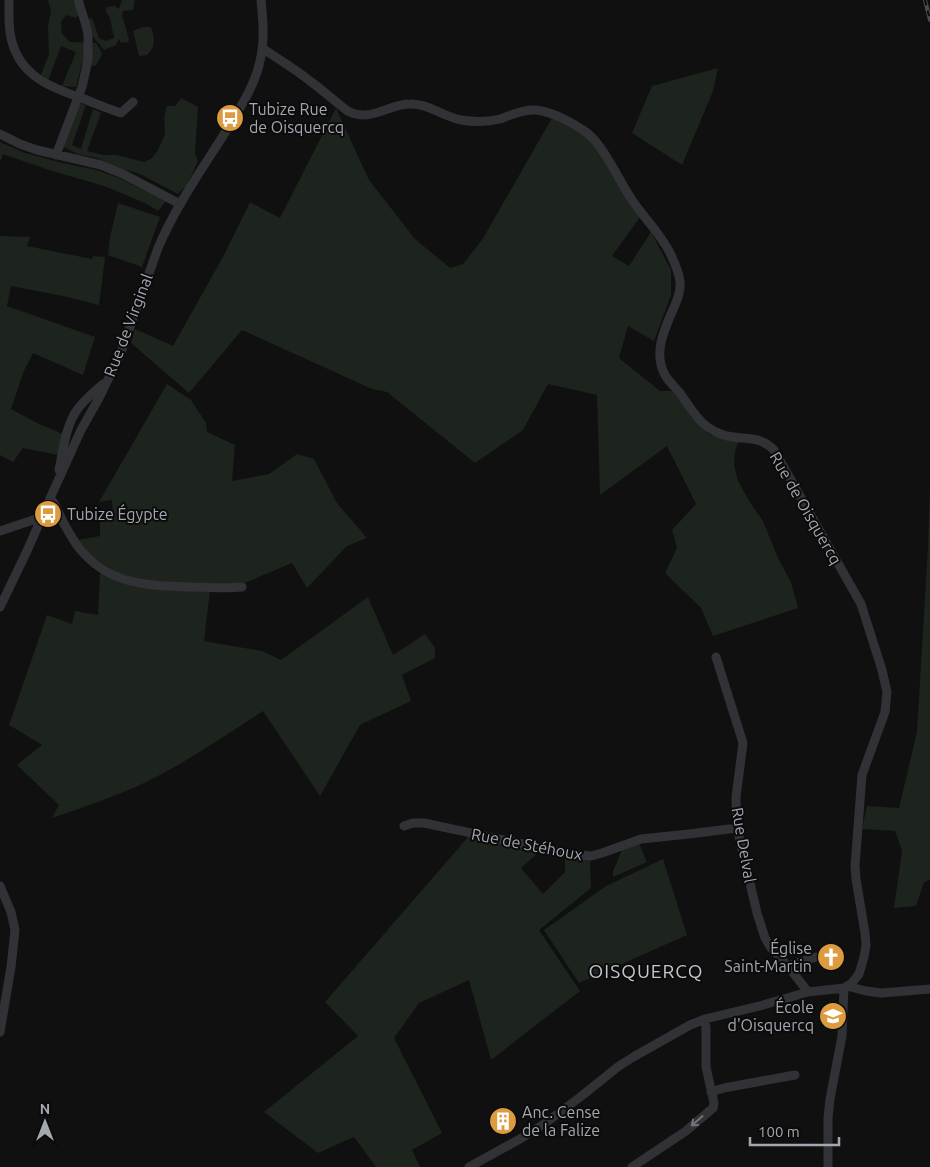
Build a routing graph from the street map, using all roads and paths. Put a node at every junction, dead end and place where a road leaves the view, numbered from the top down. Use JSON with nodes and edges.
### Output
{"nodes":[{"id":1,"x":9,"y":0,"type":"edge"},
{"id":2,"x":78,"y":0,"type":"edge"},
{"id":3,"x":260,"y":0,"type":"edge"},
{"id":4,"x":262,"y":48,"type":"junction"},
{"id":5,"x":78,"y":97,"type":"junction"},
{"id":6,"x":133,"y":102,"type":"dead end"},
{"id":7,"x":0,"y":134,"type":"edge"},
{"id":8,"x":56,"y":154,"type":"junction"},
{"id":9,"x":180,"y":204,"type":"junction"},
{"id":10,"x":107,"y":381,"type":"junction"},
{"id":11,"x":57,"y":482,"type":"junction"},
{"id":12,"x":50,"y":498,"type":"junction"},
{"id":13,"x":42,"y":517,"type":"junction"},
{"id":14,"x":0,"y":531,"type":"edge"},
{"id":15,"x":242,"y":587,"type":"dead end"},
{"id":16,"x":0,"y":607,"type":"edge"},
{"id":17,"x":716,"y":657,"type":"dead end"},
{"id":18,"x":404,"y":826,"type":"dead end"},
{"id":19,"x":738,"y":828,"type":"junction"},
{"id":20,"x":0,"y":886,"type":"edge"},
{"id":21,"x":816,"y":957,"type":"dead end"},
{"id":22,"x":788,"y":966,"type":"junction"},
{"id":23,"x":846,"y":987,"type":"junction"},
{"id":24,"x":930,"y":989,"type":"edge"},
{"id":25,"x":808,"y":992,"type":"junction"},
{"id":26,"x":705,"y":1019,"type":"junction"},
{"id":27,"x":0,"y":1032,"type":"edge"},
{"id":28,"x":795,"y":1075,"type":"dead end"},
{"id":29,"x":711,"y":1092,"type":"junction"},
{"id":30,"x":469,"y":1167,"type":"edge"},
{"id":31,"x":632,"y":1167,"type":"edge"},
{"id":32,"x":828,"y":1167,"type":"edge"}],
"edges":[{"from":1,"to":5,"type":"street"},
{"from":2,"to":5,"type":"street"},
{"from":3,"to":4,"type":"street","name":"Rue de Virginal"},
{"from":4,"to":9,"type":"street","name":"Rue de Virginal"},
{"from":4,"to":23,"type":"street","name":"Rue de Oisquercq"},
{"from":5,"to":6,"type":"street"},
{"from":5,"to":8,"type":"street"},
{"from":7,"to":8,"type":"street"},
{"from":8,"to":9,"type":"street"},
{"from":9,"to":10,"type":"street","name":"Rue de Virginal"},
{"from":10,"to":11,"type":"street","name":"Rue de Virginal"},
{"from":10,"to":11,"type":"street"},
{"from":11,"to":12,"type":"street","name":"Rue de Virginal"},
{"from":12,"to":13,"type":"street","name":"Rue de Virginal"},
{"from":12,"to":15,"type":"street"},
{"from":13,"to":14,"type":"street"},
{"from":13,"to":16,"type":"street","name":"Rue de Virginal"},
{"from":17,"to":19,"type":"street","name":"Rue Delval"},
{"from":18,"to":19,"type":"street","name":"Rue de Stéhoux"},
{"from":19,"to":22,"type":"street","name":"Rue Delval"},
{"from":20,"to":27,"type":"street"},
{"from":21,"to":22,"type":"street"},
{"from":22,"to":25,"type":"street","name":"Rue Delval"},
{"from":23,"to":24,"type":"street"},
{"from":23,"to":25,"type":"street"},
{"from":23,"to":32,"type":"street"},
{"from":25,"to":26,"type":"street"},
{"from":26,"to":29,"type":"street"},
{"from":26,"to":30,"type":"street"},
{"from":28,"to":29,"type":"street"},
{"from":29,"to":31,"type":"street","one_way":true}]}
